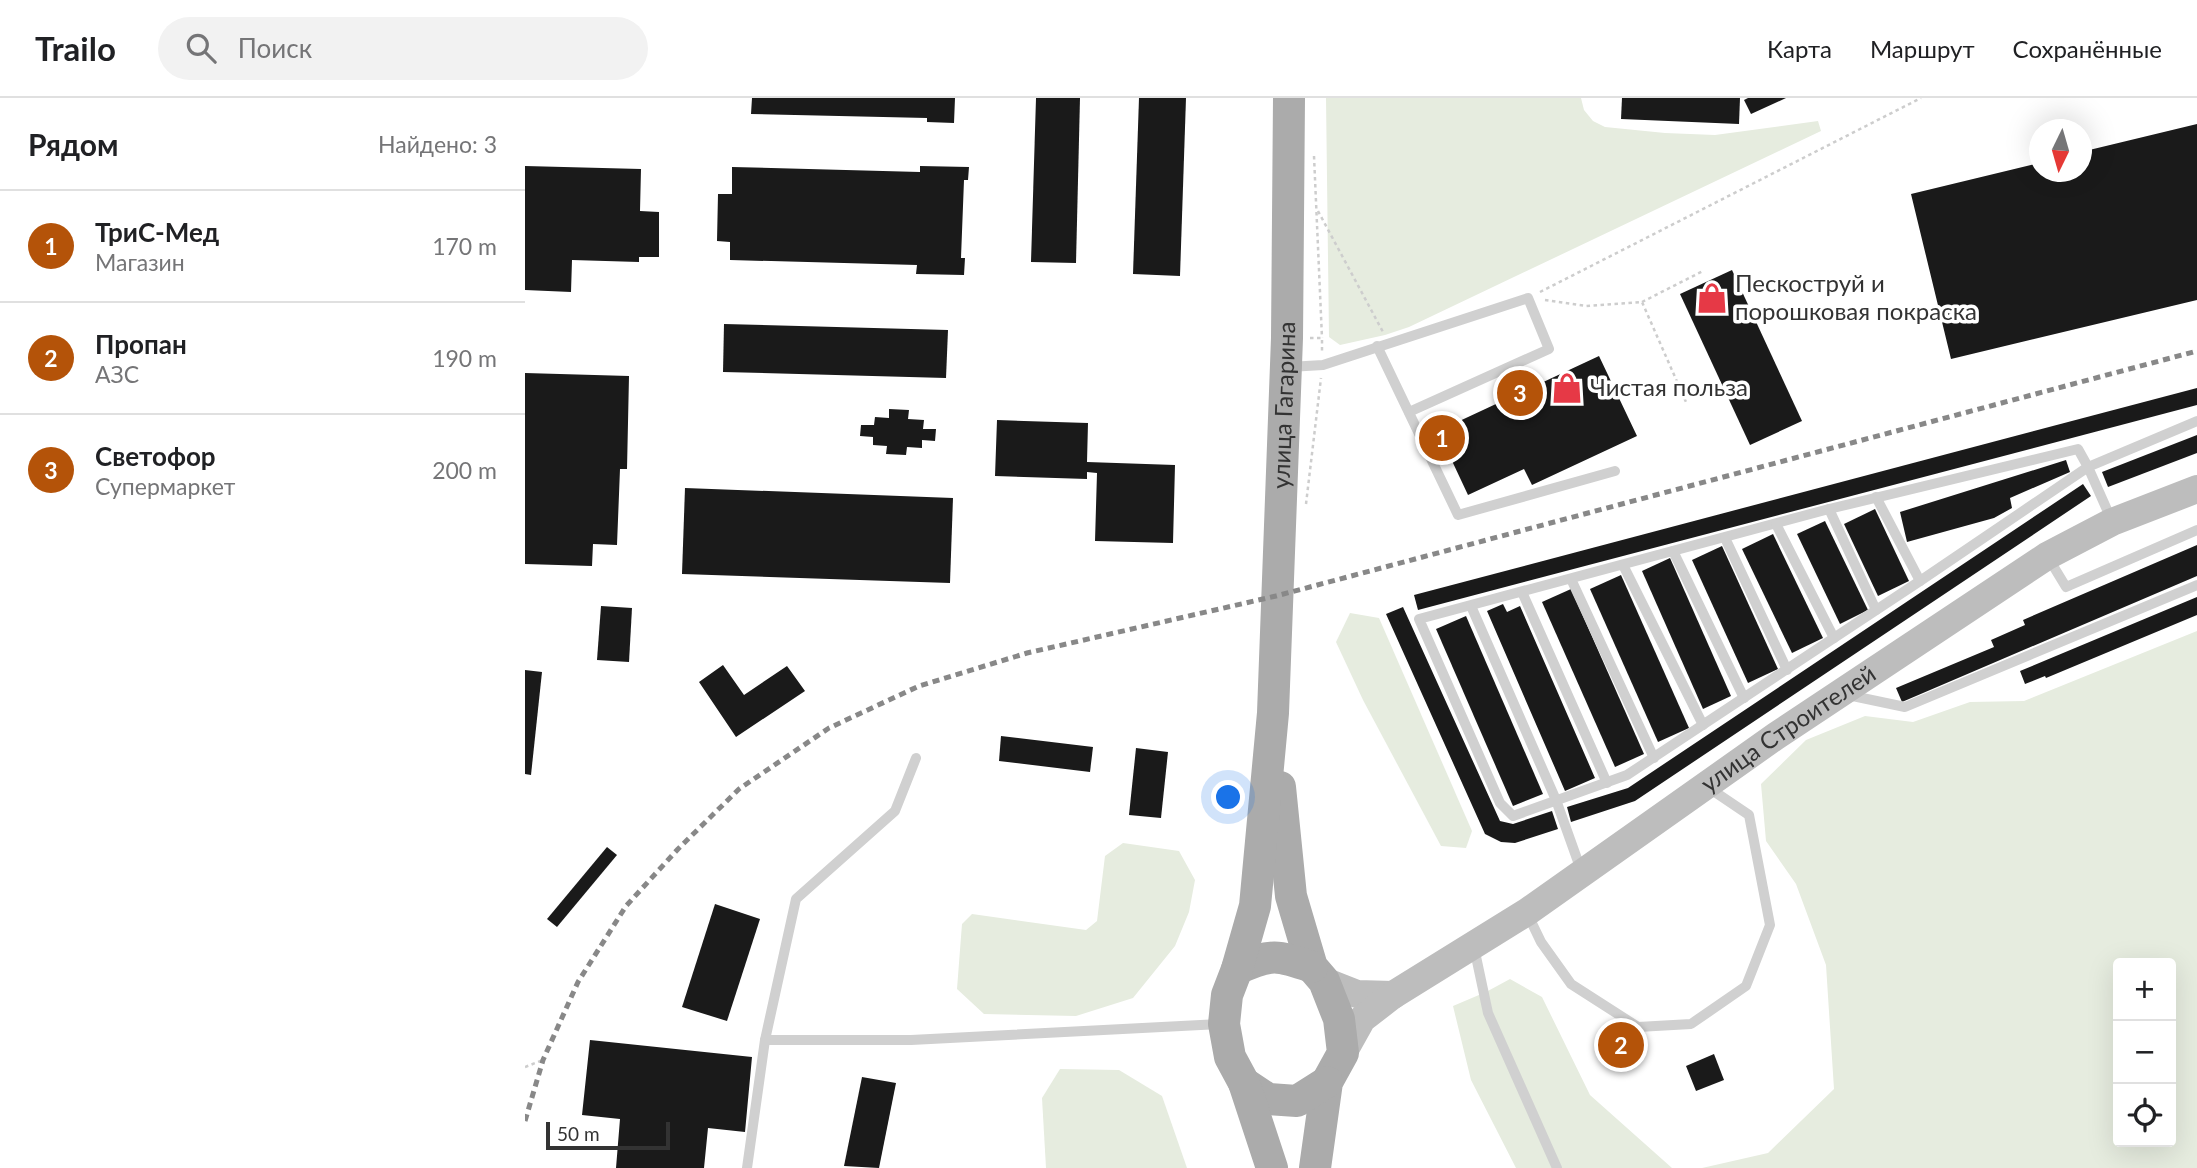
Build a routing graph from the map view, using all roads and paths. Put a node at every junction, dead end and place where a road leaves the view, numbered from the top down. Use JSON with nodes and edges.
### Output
{"nodes":[{"id":1,"x":1289,"y":98,"type":"edge"},
{"id":2,"x":1921,"y":98,"type":"edge"},
{"id":3,"x":1314,"y":153,"type":"dead end"},
{"id":4,"x":1316,"y":208,"type":"junction"},
{"id":5,"x":1703,"y":271,"type":"dead end"},
{"id":6,"x":1528,"y":298,"type":"junction"},
{"id":7,"x":1642,"y":302,"type":"junction"},
{"id":8,"x":1322,"y":338,"type":"dead end"},
{"id":9,"x":1389,"y":343,"type":"junction"},
{"id":10,"x":1377,"y":346,"type":"junction"},
{"id":11,"x":1286,"y":367,"type":"junction"},
{"id":12,"x":1686,"y":402,"type":"dead end"},
{"id":13,"x":1409,"y":412,"type":"junction"},
{"id":14,"x":2197,"y":421,"type":"edge"},
{"id":15,"x":2088,"y":467,"type":"junction"},
{"id":16,"x":1615,"y":471,"type":"dead end"},
{"id":17,"x":2197,"y":489,"type":"edge"},
{"id":18,"x":1876,"y":497,"type":"junction"},
{"id":19,"x":1829,"y":509,"type":"junction"},
{"id":20,"x":2112,"y":522,"type":"junction"},
{"id":21,"x":1776,"y":524,"type":"junction"},
{"id":22,"x":2197,"y":530,"type":"edge"},
{"id":23,"x":1725,"y":538,"type":"junction"},
{"id":24,"x":1673,"y":551,"type":"junction"},
{"id":25,"x":2047,"y":556,"type":"junction"},
{"id":26,"x":1623,"y":565,"type":"junction"},
{"id":27,"x":1571,"y":579,"type":"junction"},
{"id":28,"x":1920,"y":581,"type":"junction"},
{"id":29,"x":2197,"y":585,"type":"edge"},
{"id":30,"x":1522,"y":592,"type":"junction"},
{"id":31,"x":1471,"y":606,"type":"junction"},
{"id":32,"x":1875,"y":610,"type":"junction"},
{"id":33,"x":1833,"y":638,"type":"junction"},
{"id":34,"x":1787,"y":670,"type":"junction"},
{"id":35,"x":1841,"y":693,"type":"junction"},
{"id":36,"x":1744,"y":698,"type":"junction"},
{"id":37,"x":1273,"y":713,"type":"junction"},
{"id":38,"x":1703,"y":725,"type":"junction"},
{"id":39,"x":916,"y":758,"type":"dead end"},
{"id":40,"x":1654,"y":758,"type":"junction"},
{"id":41,"x":1607,"y":783,"type":"junction"},
{"id":42,"x":1706,"y":786,"type":"junction"},
{"id":43,"x":1556,"y":800,"type":"junction"},
{"id":44,"x":1582,"y":873,"type":"junction"},
{"id":45,"x":1527,"y":912,"type":"junction"},
{"id":46,"x":1474,"y":945,"type":"junction"},
{"id":47,"x":1237,"y":969,"type":"junction"},
{"id":48,"x":1318,"y":974,"type":"junction"},
{"id":49,"x":1392,"y":995,"type":"junction"},
{"id":50,"x":1224,"y":1024,"type":"junction"},
{"id":51,"x":765,"y":1040,"type":"junction"},
{"id":52,"x":1343,"y":1053,"type":"junction"},
{"id":53,"x":543,"y":1060,"type":"dead end"},
{"id":54,"x":525,"y":1067,"type":"edge"},
{"id":55,"x":1327,"y":1082,"type":"junction"},
{"id":56,"x":1244,"y":1083,"type":"junction"},
{"id":57,"x":747,"y":1168,"type":"edge"},
{"id":58,"x":1272,"y":1168,"type":"edge"},
{"id":59,"x":1315,"y":1168,"type":"edge"},
{"id":60,"x":1557,"y":1168,"type":"edge"}],
"edges":[{"from":1,"to":11,"type":"main road","name":"улица Гагарина"},
{"from":2,"to":6,"type":"path"},
{"from":3,"to":4,"type":"path"},
{"from":4,"to":8,"type":"path"},
{"from":4,"to":9,"type":"path"},
{"from":5,"to":7,"type":"path"},
{"from":6,"to":7,"type":"path"},
{"from":6,"to":9,"type":"lane"},
{"from":6,"to":13,"type":"lane"},
{"from":7,"to":12,"type":"path"},
{"from":9,"to":10,"type":"lane"},
{"from":10,"to":11,"type":"lane"},
{"from":10,"to":13,"type":"lane"},
{"from":11,"to":37,"type":"main road","name":"улица Гагарина"},
{"from":13,"to":16,"type":"lane"},
{"from":14,"to":15,"type":"lane"},
{"from":15,"to":18,"type":"lane"},
{"from":15,"to":20,"type":"lane"},
{"from":15,"to":28,"type":"lane"},
{"from":17,"to":20,"type":"main road","name":"улица Строителей"},
{"from":18,"to":19,"type":"lane"},
{"from":18,"to":28,"type":"lane"},
{"from":19,"to":21,"type":"lane"},
{"from":19,"to":32,"type":"lane"},
{"from":20,"to":25,"type":"main road","name":"улица Строителей"},
{"from":21,"to":23,"type":"lane"},
{"from":21,"to":33,"type":"lane"},
{"from":22,"to":25,"type":"lane"},
{"from":23,"to":24,"type":"lane"},
{"from":23,"to":34,"type":"lane"},
{"from":24,"to":26,"type":"lane"},
{"from":24,"to":36,"type":"lane"},
{"from":25,"to":35,"type":"main road","name":"улица Строителей"},
{"from":26,"to":27,"type":"lane"},
{"from":26,"to":38,"type":"lane"},
{"from":27,"to":30,"type":"lane"},
{"from":27,"to":40,"type":"lane"},
{"from":28,"to":32,"type":"lane"},
{"from":29,"to":35,"type":"lane"},
{"from":30,"to":31,"type":"lane"},
{"from":30,"to":41,"type":"lane"},
{"from":31,"to":43,"type":"lane"},
{"from":31,"to":43,"type":"lane"},
{"from":32,"to":33,"type":"lane"},
{"from":33,"to":34,"type":"lane"},
{"from":34,"to":36,"type":"lane"},
{"from":35,"to":42,"type":"main road","name":"улица Строителей"},
{"from":36,"to":38,"type":"lane"},
{"from":37,"to":47,"type":"main road"},
{"from":37,"to":48,"type":"main road"},
{"from":38,"to":40,"type":"lane"},
{"from":39,"to":51,"type":"lane"},
{"from":40,"to":41,"type":"lane"},
{"from":41,"to":43,"type":"lane"},
{"from":42,"to":44,"type":"main road","name":"улица Строителей"},
{"from":42,"to":45,"type":"lane"},
{"from":43,"to":44,"type":"lane"},
{"from":44,"to":45,"type":"main road","name":"улица Строителей"},
{"from":45,"to":46,"type":"main road","name":"улица Строителей"},
{"from":46,"to":49,"type":"main road","name":"улица Строителей"},
{"from":46,"to":60,"type":"lane"},
{"from":47,"to":48,"type":"main road"},
{"from":47,"to":50,"type":"main road"},
{"from":48,"to":49,"type":"main road"},
{"from":48,"to":52,"type":"main road"},
{"from":49,"to":52,"type":"main road","name":"улица Строителей"},
{"from":50,"to":51,"type":"lane"},
{"from":50,"to":56,"type":"main road"},
{"from":51,"to":57,"type":"lane"},
{"from":52,"to":55,"type":"main road"},
{"from":53,"to":54,"type":"path"},
{"from":55,"to":56,"type":"main road"},
{"from":55,"to":59,"type":"main road"},
{"from":56,"to":58,"type":"main road"}]}
